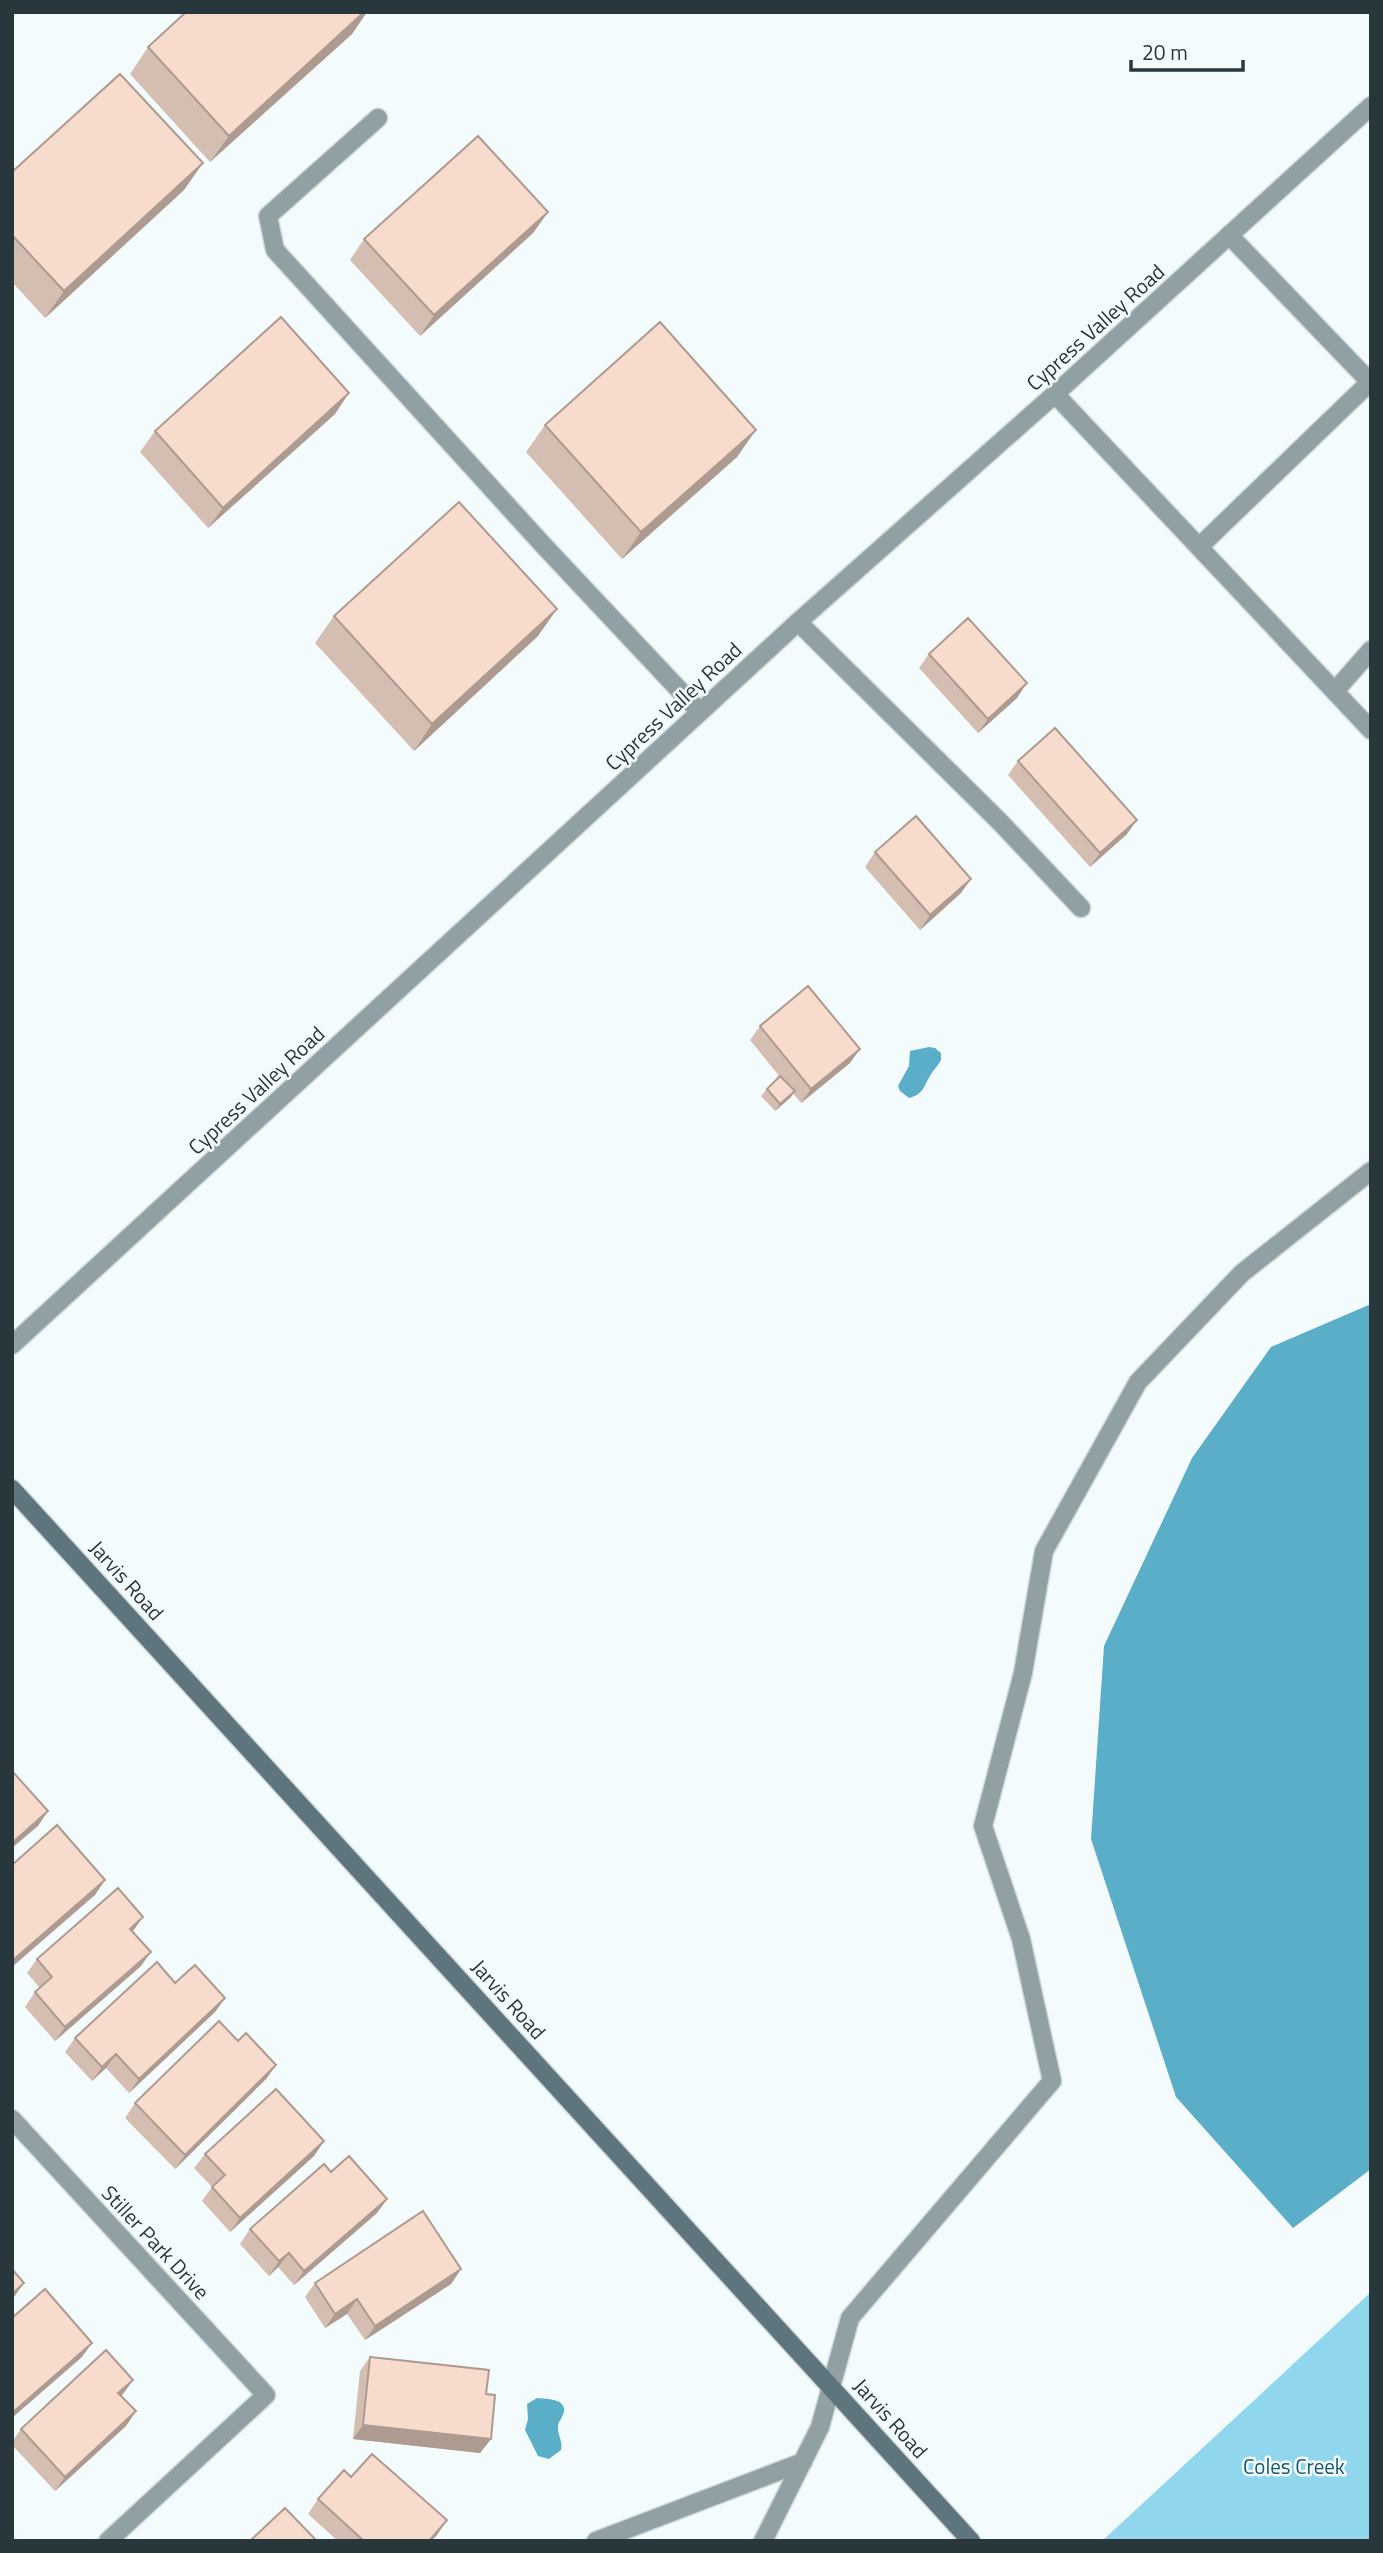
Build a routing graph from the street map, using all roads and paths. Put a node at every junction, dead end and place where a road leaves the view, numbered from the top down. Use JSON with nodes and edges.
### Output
{"nodes":[{"id":1,"x":1371,"y":106,"type":"edge"},
{"id":2,"x":379,"y":118,"type":"dead end"},
{"id":3,"x":1229,"y":235,"type":"junction"},
{"id":4,"x":1370,"y":382,"type":"edge"},
{"id":5,"x":1055,"y":394,"type":"junction"},
{"id":6,"x":1199,"y":547,"type":"junction"},
{"id":7,"x":798,"y":622,"type":"junction"},
{"id":8,"x":1371,"y":650,"type":"edge"},
{"id":9,"x":1335,"y":691,"type":"junction"},
{"id":10,"x":700,"y":712,"type":"junction"},
{"id":11,"x":1371,"y":730,"type":"edge"},
{"id":12,"x":1081,"y":908,"type":"dead end"},
{"id":13,"x":1371,"y":1171,"type":"edge"},
{"id":14,"x":12,"y":1345,"type":"edge"},
{"id":15,"x":12,"y":1489,"type":"edge"},
{"id":16,"x":12,"y":2119,"type":"edge"},
{"id":17,"x":830,"y":2386,"type":"junction"},
{"id":18,"x":803,"y":2462,"type":"junction"},
{"id":19,"x":108,"y":2541,"type":"edge"},
{"id":20,"x":596,"y":2541,"type":"edge"},
{"id":21,"x":762,"y":2541,"type":"edge"},
{"id":22,"x":971,"y":2541,"type":"edge"}],
"edges":[{"from":1,"to":3,"type":"street","name":"Cypress Valley Road"},
{"from":2,"to":10,"type":"street"},
{"from":3,"to":4,"type":"street"},
{"from":3,"to":5,"type":"street","name":"Cypress Valley Road"},
{"from":4,"to":6,"type":"street"},
{"from":5,"to":6,"type":"street"},
{"from":5,"to":7,"type":"street","name":"Cypress Valley Road"},
{"from":6,"to":9,"type":"street"},
{"from":7,"to":10,"type":"street","name":"Cypress Valley Road"},
{"from":7,"to":12,"type":"street"},
{"from":8,"to":9,"type":"street"},
{"from":9,"to":11,"type":"street"},
{"from":10,"to":14,"type":"street","name":"Cypress Valley Road"},
{"from":13,"to":17,"type":"street"},
{"from":15,"to":17,"type":"street","name":"Jarvis Road"},
{"from":16,"to":19,"type":"street","name":"Stiller Park Drive"},
{"from":17,"to":18,"type":"street"},
{"from":17,"to":22,"type":"street","name":"Jarvis Road"},
{"from":18,"to":20,"type":"street"},
{"from":18,"to":21,"type":"street"}]}
